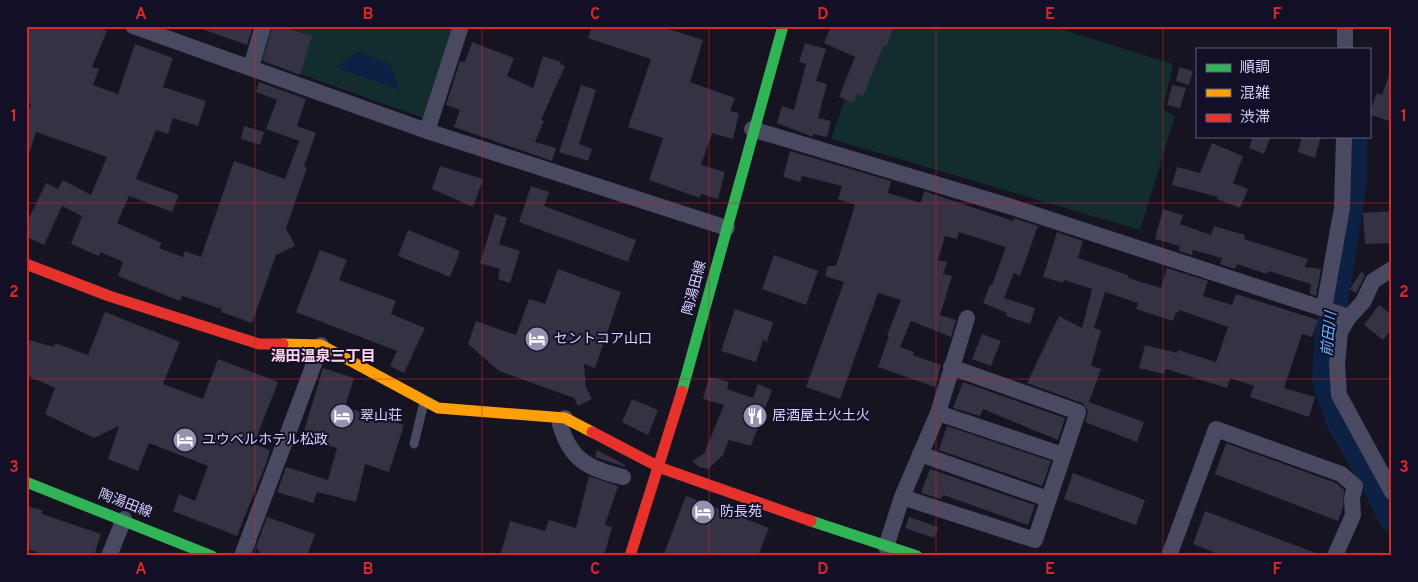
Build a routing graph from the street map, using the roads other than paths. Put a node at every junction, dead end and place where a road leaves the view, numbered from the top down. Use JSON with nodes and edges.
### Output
{"nodes":[{"id":1,"x":263,"y":26,"type":"edge"},
{"id":2,"x":461,"y":26,"type":"edge"},
{"id":3,"x":783,"y":26,"type":"edge"},
{"id":4,"x":1345,"y":26,"type":"edge"},
{"id":5,"x":140,"y":27,"type":"edge"},
{"id":6,"x":1345,"y":48,"type":"edge"},
{"id":7,"x":251,"y":67,"type":"junction"},
{"id":8,"x":752,"y":129,"type":"junction"},
{"id":9,"x":427,"y":132,"type":"junction"},
{"id":10,"x":1344,"y":138,"type":"edge"},
{"id":11,"x":727,"y":228,"type":"junction"},
{"id":12,"x":26,"y":264,"type":"edge"},
{"id":13,"x":1392,"y":270,"type":"edge"},
{"id":14,"x":1324,"y":308,"type":"junction"},
{"id":15,"x":1349,"y":317,"type":"junction"},
{"id":16,"x":967,"y":318,"type":"dead end"},
{"id":17,"x":321,"y":346,"type":"junction"},
{"id":18,"x":951,"y":367,"type":"junction"},
{"id":19,"x":424,"y":402,"type":"junction"},
{"id":20,"x":938,"y":413,"type":"junction"},
{"id":21,"x":565,"y":418,"type":"junction"},
{"id":22,"x":414,"y":444,"type":"dead end"},
{"id":23,"x":920,"y":454,"type":"junction"},
{"id":24,"x":1063,"y":455,"type":"junction"},
{"id":25,"x":661,"y":468,"type":"junction"},
{"id":26,"x":622,"y":477,"type":"dead end"},
{"id":27,"x":26,"y":482,"type":"edge"},
{"id":28,"x":1392,"y":492,"type":"edge"},
{"id":29,"x":902,"y":497,"type":"junction"},
{"id":30,"x":1048,"y":500,"type":"junction"},
{"id":31,"x":124,"y":519,"type":"junction"},
{"id":32,"x":886,"y":548,"type":"junction"},
{"id":33,"x":109,"y":556,"type":"edge"},
{"id":34,"x":212,"y":556,"type":"edge"},
{"id":35,"x":242,"y":556,"type":"edge"},
{"id":36,"x":630,"y":556,"type":"edge"},
{"id":37,"x":917,"y":556,"type":"edge"},
{"id":38,"x":1169,"y":556,"type":"edge"},
{"id":39,"x":1335,"y":556,"type":"edge"}],
"edges":[{"from":1,"to":7,"type":"street"},
{"from":2,"to":9,"type":"street"},
{"from":3,"to":8,"type":"street","name":"陶湯田線"},
{"from":4,"to":6,"type":"street"},
{"from":5,"to":7,"type":"street"},
{"from":7,"to":9,"type":"street"},
{"from":8,"to":11,"type":"street","name":"陶湯田線"},
{"from":8,"to":14,"type":"street"},
{"from":9,"to":11,"type":"street"},
{"from":10,"to":14,"type":"street"},
{"from":11,"to":25,"type":"street","name":"陶湯田線"},
{"from":12,"to":17,"type":"street"},
{"from":13,"to":15,"type":"street"},
{"from":14,"to":15,"type":"street"},
{"from":15,"to":28,"type":"street"},
{"from":16,"to":18,"type":"street"},
{"from":17,"to":19,"type":"street"},
{"from":17,"to":35,"type":"street"},
{"from":18,"to":20,"type":"street"},
{"from":18,"to":24,"type":"street"},
{"from":19,"to":21,"type":"street"},
{"from":19,"to":22,"type":"lane"},
{"from":20,"to":23,"type":"street"},
{"from":20,"to":24,"type":"street"},
{"from":21,"to":25,"type":"street"},
{"from":21,"to":26,"type":"street"},
{"from":23,"to":29,"type":"street"},
{"from":23,"to":30,"type":"street"},
{"from":24,"to":30,"type":"street"},
{"from":25,"to":32,"type":"street"},
{"from":25,"to":36,"type":"street","name":"陶湯田線"},
{"from":27,"to":31,"type":"street","name":"陶湯田線"},
{"from":29,"to":30,"type":"street"},
{"from":29,"to":32,"type":"street"},
{"from":31,"to":33,"type":"street"},
{"from":31,"to":34,"type":"street","name":"陶湯田線"},
{"from":32,"to":37,"type":"street"},
{"from":38,"to":39,"type":"street"}]}
